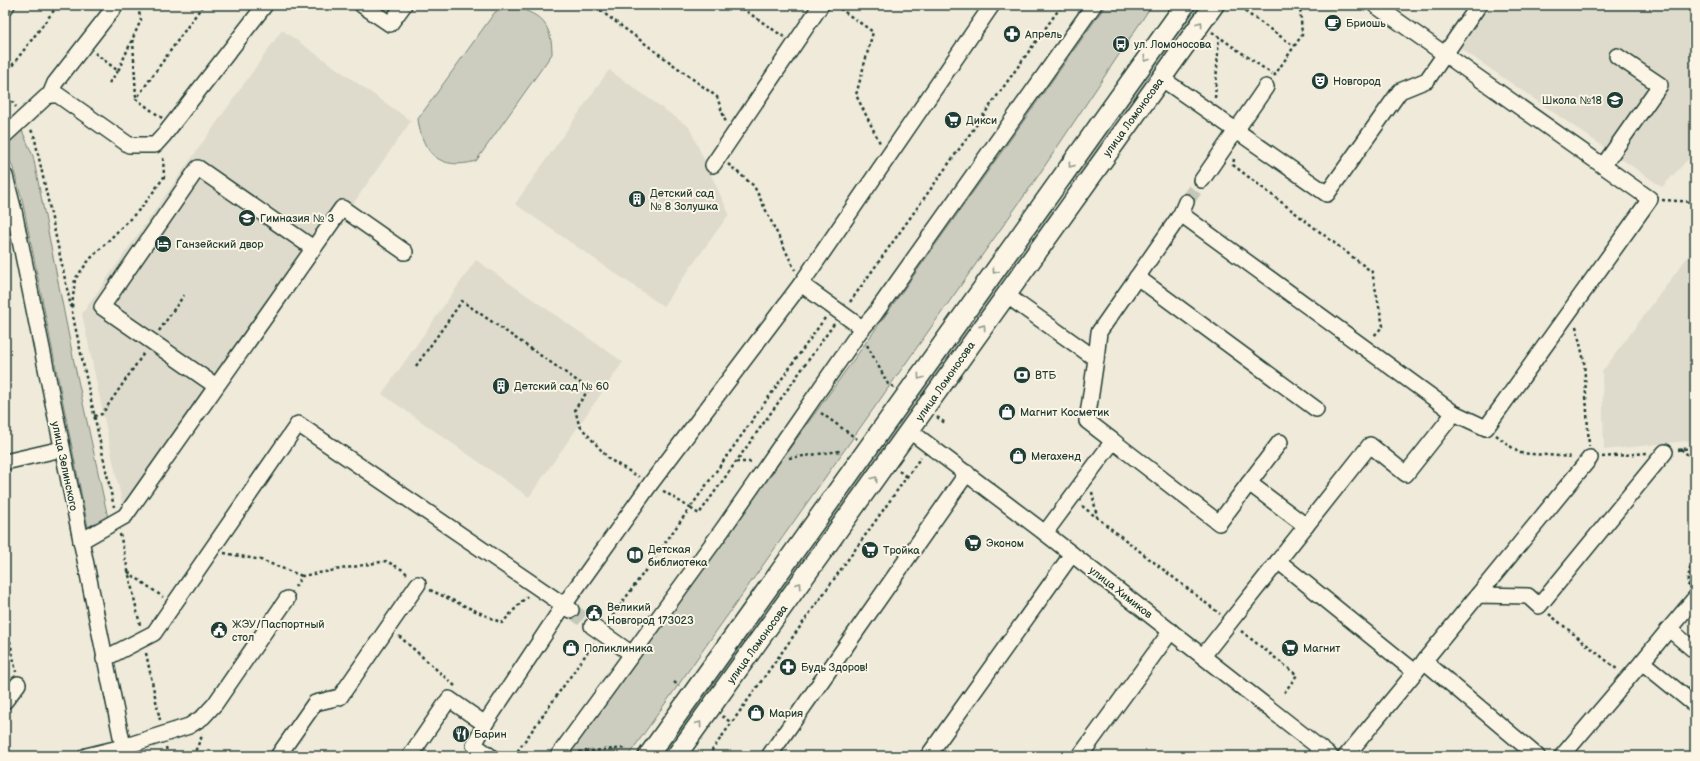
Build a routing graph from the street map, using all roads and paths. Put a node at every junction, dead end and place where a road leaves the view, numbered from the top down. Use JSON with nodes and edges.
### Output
{"nodes":[{"id":1,"x":7,"y":5,"type":"edge"},
{"id":2,"x":58,"y":5,"type":"edge"},
{"id":3,"x":116,"y":5,"type":"edge"},
{"id":4,"x":136,"y":5,"type":"edge"},
{"id":5,"x":203,"y":5,"type":"edge"},
{"id":6,"x":265,"y":5,"type":"edge"},
{"id":7,"x":362,"y":5,"type":"edge"},
{"id":8,"x":404,"y":5,"type":"edge"},
{"id":9,"x":604,"y":5,"type":"edge"},
{"id":10,"x":737,"y":5,"type":"edge"},
{"id":11,"x":821,"y":5,"type":"edge"},
{"id":12,"x":835,"y":5,"type":"edge"},
{"id":13,"x":992,"y":5,"type":"edge"},
{"id":14,"x":1094,"y":5,"type":"edge"},
{"id":15,"x":1185,"y":5,"type":"edge"},
{"id":16,"x":1214,"y":5,"type":"edge"},
{"id":17,"x":1300,"y":5,"type":"edge"},
{"id":18,"x":1375,"y":5,"type":"edge"},
{"id":19,"x":1479,"y":5,"type":"edge"},
{"id":20,"x":5,"y":8,"type":"edge"},
{"id":21,"x":1240,"y":8,"type":"dead end"},
{"id":22,"x":1200,"y":23,"type":"junction"},
{"id":23,"x":1219,"y":37,"type":"junction"},
{"id":24,"x":133,"y":39,"type":"junction"},
{"id":25,"x":794,"y":44,"type":"junction"},
{"id":26,"x":1294,"y":46,"type":"junction"},
{"id":27,"x":1444,"y":55,"type":"junction"},
{"id":28,"x":1617,"y":56,"type":"dead end"},
{"id":29,"x":107,"y":62,"type":"dead end"},
{"id":30,"x":118,"y":71,"type":"junction"},
{"id":31,"x":5,"y":75,"type":"edge"},
{"id":32,"x":1161,"y":78,"type":"junction"},
{"id":33,"x":1270,"y":81,"type":"junction"},
{"id":34,"x":108,"y":83,"type":"dead end"},
{"id":35,"x":50,"y":95,"type":"junction"},
{"id":36,"x":136,"y":99,"type":"junction"},
{"id":37,"x":1215,"y":99,"type":"dead end"},
{"id":38,"x":168,"y":130,"type":"junction"},
{"id":39,"x":1236,"y":131,"type":"junction"},
{"id":40,"x":5,"y":135,"type":"edge"},
{"id":41,"x":34,"y":135,"type":"dead end"},
{"id":42,"x":731,"y":138,"type":"junction"},
{"id":43,"x":887,"y":158,"type":"junction"},
{"id":44,"x":716,"y":160,"type":"joint"},
{"id":45,"x":1603,"y":166,"type":"junction"},
{"id":46,"x":5,"y":176,"type":"edge"},
{"id":47,"x":1202,"y":180,"type":"tunnel mouth"},
{"id":48,"x":1052,"y":191,"type":"junction"},
{"id":49,"x":1650,"y":199,"type":"junction"},
{"id":50,"x":1695,"y":202,"type":"edge"},
{"id":51,"x":1071,"y":204,"type":"junction"},
{"id":52,"x":313,"y":248,"type":"junction"},
{"id":53,"x":405,"y":252,"type":"dead end"},
{"id":54,"x":1137,"y":277,"type":"junction"},
{"id":55,"x":801,"y":284,"type":"junction"},
{"id":56,"x":184,"y":295,"type":"dead end"},
{"id":57,"x":1006,"y":295,"type":"junction"},
{"id":58,"x":1572,"y":308,"type":"junction"},
{"id":59,"x":72,"y":310,"type":"junction"},
{"id":60,"x":861,"y":329,"type":"junction"},
{"id":61,"x":152,"y":342,"type":"junction"},
{"id":62,"x":1364,"y":346,"type":"junction"},
{"id":63,"x":1096,"y":359,"type":"junction"},
{"id":64,"x":416,"y":366,"type":"dead end"},
{"id":65,"x":216,"y":386,"type":"junction"},
{"id":66,"x":906,"y":396,"type":"junction"},
{"id":67,"x":1316,"y":408,"type":"dead end"},
{"id":68,"x":925,"y":409,"type":"junction"},
{"id":69,"x":1454,"y":413,"type":"junction"},
{"id":70,"x":94,"y":416,"type":"junction"},
{"id":71,"x":945,"y":423,"type":"dead end"},
{"id":72,"x":910,"y":431,"type":"junction"},
{"id":73,"x":1113,"y":441,"type":"junction"},
{"id":74,"x":1280,"y":442,"type":"dead end"},
{"id":75,"x":62,"y":449,"type":"junction"},
{"id":76,"x":1681,"y":449,"type":"dead end"},
{"id":77,"x":1665,"y":452,"type":"dead end"},
{"id":78,"x":923,"y":454,"type":"dead end"},
{"id":79,"x":1590,"y":458,"type":"joint"},
{"id":80,"x":1695,"y":460,"type":"edge"},
{"id":81,"x":5,"y":462,"type":"edge"},
{"id":82,"x":967,"y":473,"type":"junction"},
{"id":83,"x":1089,"y":474,"type":"junction"},
{"id":84,"x":651,"y":483,"type":"junction"},
{"id":85,"x":1249,"y":483,"type":"junction"},
{"id":86,"x":1072,"y":497,"type":"junction"},
{"id":87,"x":1097,"y":517,"type":"junction"},
{"id":88,"x":117,"y":521,"type":"junction"},
{"id":89,"x":1306,"y":526,"type":"junction"},
{"id":90,"x":1045,"y":533,"type":"junction"},
{"id":91,"x":81,"y":541,"type":"junction"},
{"id":92,"x":1695,"y":544,"type":"edge"},
{"id":93,"x":212,"y":551,"type":"junction"},
{"id":94,"x":1072,"y":554,"type":"junction"},
{"id":95,"x":1278,"y":561,"type":"junction"},
{"id":96,"x":128,"y":572,"type":"junction"},
{"id":97,"x":302,"y":576,"type":"dead end"},
{"id":98,"x":418,"y":584,"type":"dead end"},
{"id":99,"x":1695,"y":590,"type":"edge"},
{"id":100,"x":1478,"y":595,"type":"junction"},
{"id":101,"x":1695,"y":598,"type":"edge"},
{"id":102,"x":287,"y":599,"type":"dead end"},
{"id":103,"x":174,"y":606,"type":"junction"},
{"id":104,"x":1539,"y":606,"type":"junction"},
{"id":105,"x":568,"y":608,"type":"junction"},
{"id":106,"x":1222,"y":616,"type":"dead end"},
{"id":107,"x":5,"y":624,"type":"edge"},
{"id":108,"x":389,"y":626,"type":"junction"},
{"id":109,"x":597,"y":629,"type":"junction"},
{"id":110,"x":1669,"y":629,"type":"junction"},
{"id":111,"x":1172,"y":631,"type":"junction"},
{"id":112,"x":1240,"y":631,"type":"dead end"},
{"id":113,"x":143,"y":639,"type":"junction"},
{"id":114,"x":1695,"y":651,"type":"edge"},
{"id":115,"x":632,"y":654,"type":"junction"},
{"id":116,"x":1203,"y":656,"type":"junction"},
{"id":117,"x":104,"y":659,"type":"junction"},
{"id":118,"x":1642,"y":662,"type":"junction"},
{"id":119,"x":1419,"y":667,"type":"junction"},
{"id":120,"x":1628,"y":678,"type":"junction"},
{"id":121,"x":18,"y":684,"type":"joint"},
{"id":122,"x":1284,"y":693,"type":"dead end"},
{"id":123,"x":5,"y":701,"type":"edge"},
{"id":124,"x":458,"y":705,"type":"junction"},
{"id":125,"x":1695,"y":705,"type":"edge"},
{"id":126,"x":485,"y":724,"type":"junction"},
{"id":127,"x":163,"y":734,"type":"junction"},
{"id":128,"x":124,"y":751,"type":"edge"},
{"id":129,"x":86,"y":756,"type":"edge"},
{"id":130,"x":168,"y":756,"type":"edge"},
{"id":131,"x":278,"y":756,"type":"edge"},
{"id":132,"x":410,"y":756,"type":"edge"},
{"id":133,"x":490,"y":756,"type":"edge"},
{"id":134,"x":514,"y":756,"type":"edge"},
{"id":135,"x":558,"y":756,"type":"edge"},
{"id":136,"x":648,"y":756,"type":"edge"},
{"id":137,"x":676,"y":756,"type":"edge"},
{"id":138,"x":708,"y":756,"type":"edge"},
{"id":139,"x":769,"y":756,"type":"edge"},
{"id":140,"x":928,"y":756,"type":"edge"},
{"id":141,"x":1080,"y":756,"type":"edge"},
{"id":142,"x":1330,"y":756,"type":"edge"},
{"id":143,"x":1346,"y":756,"type":"edge"},
{"id":144,"x":1537,"y":756,"type":"edge"},
{"id":145,"x":1562,"y":756,"type":"edge"}],
"edges":[{"from":1,"to":20,"type":"street"},
{"from":2,"to":31,"type":"path"},
{"from":3,"to":35,"type":"street"},
{"from":4,"to":24,"type":"path"},
{"from":5,"to":36,"type":"path"},
{"from":6,"to":38,"type":"street"},
{"from":7,"to":8,"type":"street"},
{"from":9,"to":42,"type":"path"},
{"from":10,"to":25,"type":"path"},
{"from":11,"to":25,"type":"street"},
{"from":12,"to":43,"type":"path"},
{"from":13,"to":43,"type":"street"},
{"from":14,"to":60,"type":"street"},
{"from":15,"to":48,"type":"main road","name":"улица Ломоносова","one_way":true},
{"from":16,"to":22,"type":"main road","name":"улица Ломоносова"},
{"from":17,"to":26,"type":"path"},
{"from":18,"to":27,"type":"street"},
{"from":19,"to":27,"type":"street"},
{"from":21,"to":26,"type":"path"},
{"from":22,"to":23,"type":"path"},
{"from":32,"to":22,"type":"main road","name":"улица Ломоносова","one_way":true},
{"from":23,"to":33,"type":"path"},
{"from":23,"to":37,"type":"path"},
{"from":24,"to":30,"type":"path"},
{"from":24,"to":36,"type":"path"},
{"from":25,"to":42,"type":"street"},
{"from":26,"to":33,"type":"path"},
{"from":27,"to":39,"type":"street"},
{"from":27,"to":45,"type":"street"},
{"from":28,"to":45,"type":"street"},
{"from":29,"to":30,"type":"path"},
{"from":30,"to":34,"type":"path"},
{"from":32,"to":39,"type":"street"},
{"from":32,"to":51,"type":"main road","name":"улица Ломоносова"},
{"from":33,"to":39,"type":"street"},
{"from":35,"to":38,"type":"street"},
{"from":35,"to":40,"type":"street"},
{"from":36,"to":38,"type":"path"},
{"from":38,"to":59,"type":"path"},
{"from":39,"to":47,"type":"street"},
{"from":39,"to":62,"type":"path"},
{"from":41,"to":59,"type":"path"},
{"from":42,"to":44,"type":"street"},
{"from":43,"to":55,"type":"street"},
{"from":44,"to":55,"type":"path"},
{"from":45,"to":49,"type":"street"},
{"from":46,"to":75,"type":"street","name":"улица Зелинского"},
{"from":48,"to":51,"type":"main road"},
{"from":48,"to":66,"type":"main road","name":"улица Ломоносова","one_way":true},
{"from":49,"to":50,"type":"path"},
{"from":49,"to":58,"type":"street"},
{"from":51,"to":57,"type":"main road","name":"улица Ломоносова"},
{"from":52,"to":53,"type":"street"},
{"from":52,"to":61,"type":"street"},
{"from":52,"to":65,"type":"street"},
{"from":54,"to":62,"type":"street"},
{"from":54,"to":63,"type":"street"},
{"from":54,"to":67,"type":"street"},
{"from":55,"to":60,"type":"street"},
{"from":55,"to":84,"type":"street"},
{"from":56,"to":61,"type":"path"},
{"from":57,"to":63,"type":"street"},
{"from":68,"to":57,"type":"main road","name":"улица Ломоносова","one_way":true},
{"from":58,"to":69,"type":"street"},
{"from":58,"to":79,"type":"path"},
{"from":59,"to":70,"type":"path"},
{"from":60,"to":66,"type":"path"},
{"from":60,"to":115,"type":"street"},
{"from":61,"to":65,"type":"street"},
{"from":61,"to":70,"type":"path"},
{"from":62,"to":69,"type":"street"},
{"from":63,"to":73,"type":"street"},
{"from":64,"to":84,"type":"path"},
{"from":65,"to":88,"type":"street"},
{"from":66,"to":136,"type":"main road","name":"улица Ломоносова"},
{"from":68,"to":71,"type":"path"},
{"from":68,"to":72,"type":"main road","name":"улица Ломоносова"},
{"from":69,"to":89,"type":"street"},
{"from":70,"to":88,"type":"path"},
{"from":72,"to":82,"type":"street","name":"улица Химиков"},
{"from":137,"to":72,"type":"main road","name":"улица Ломоносова","one_way":true},
{"from":73,"to":83,"type":"street"},
{"from":73,"to":85,"type":"street"},
{"from":74,"to":85,"type":"street"},
{"from":75,"to":81,"type":"street"},
{"from":75,"to":91,"type":"street","name":"улица Зелинского"},
{"from":76,"to":80,"type":"path"},
{"from":77,"to":104,"type":"street"},
{"from":78,"to":138,"type":"path"},
{"from":79,"to":100,"type":"street"},
{"from":82,"to":90,"type":"street","name":"улица Химиков"},
{"from":82,"to":139,"type":"street"},
{"from":83,"to":86,"type":"street"},
{"from":83,"to":87,"type":"path"},
{"from":84,"to":105,"type":"street"},
{"from":84,"to":109,"type":"path"},
{"from":85,"to":89,"type":"street"},
{"from":86,"to":87,"type":"path"},
{"from":86,"to":90,"type":"street"},
{"from":87,"to":106,"type":"path"},
{"from":88,"to":91,"type":"street"},
{"from":88,"to":96,"type":"path"},
{"from":89,"to":95,"type":"street"},
{"from":90,"to":94,"type":"street","name":"улица Химиков"},
{"from":91,"to":117,"type":"street","name":"улица Зелинского"},
{"from":92,"to":99,"type":"path"},
{"from":93,"to":97,"type":"path"},
{"from":93,"to":103,"type":"street"},
{"from":93,"to":105,"type":"street"},
{"from":94,"to":111,"type":"street","name":"улица Химиков"},
{"from":94,"to":140,"type":"street"},
{"from":95,"to":116,"type":"street"},
{"from":95,"to":119,"type":"street"},
{"from":96,"to":103,"type":"path"},
{"from":96,"to":113,"type":"path"},
{"from":98,"to":108,"type":"street"},
{"from":100,"to":104,"type":"street"},
{"from":100,"to":119,"type":"street"},
{"from":101,"to":110,"type":"street"},
{"from":102,"to":127,"type":"street"},
{"from":103,"to":113,"type":"street"},
{"from":104,"to":120,"type":"path"},
{"from":105,"to":126,"type":"street"},
{"from":107,"to":121,"type":"path"},
{"from":108,"to":124,"type":"path"},
{"from":108,"to":131,"type":"street"},
{"from":109,"to":115,"type":"street"},
{"from":109,"to":134,"type":"path"},
{"from":110,"to":114,"type":"street"},
{"from":110,"to":118,"type":"street"},
{"from":111,"to":116,"type":"street","name":"улица Химиков"},
{"from":111,"to":141,"type":"street"},
{"from":112,"to":122,"type":"path"},
{"from":113,"to":117,"type":"street"},
{"from":113,"to":127,"type":"path"},
{"from":115,"to":135,"type":"street"},
{"from":116,"to":142,"type":"street","name":"улица Химиков"},
{"from":117,"to":128,"type":"street","name":"улица Зелинского"},
{"from":118,"to":120,"type":"street"},
{"from":118,"to":125,"type":"street"},
{"from":119,"to":143,"type":"street"},
{"from":119,"to":144,"type":"street"},
{"from":120,"to":145,"type":"street"},
{"from":121,"to":123,"type":"street"},
{"from":124,"to":126,"type":"street"},
{"from":124,"to":132,"type":"street"},
{"from":126,"to":133,"type":"street"},
{"from":127,"to":128,"type":"street"},
{"from":127,"to":130,"type":"path"},
{"from":128,"to":129,"type":"street"}]}
